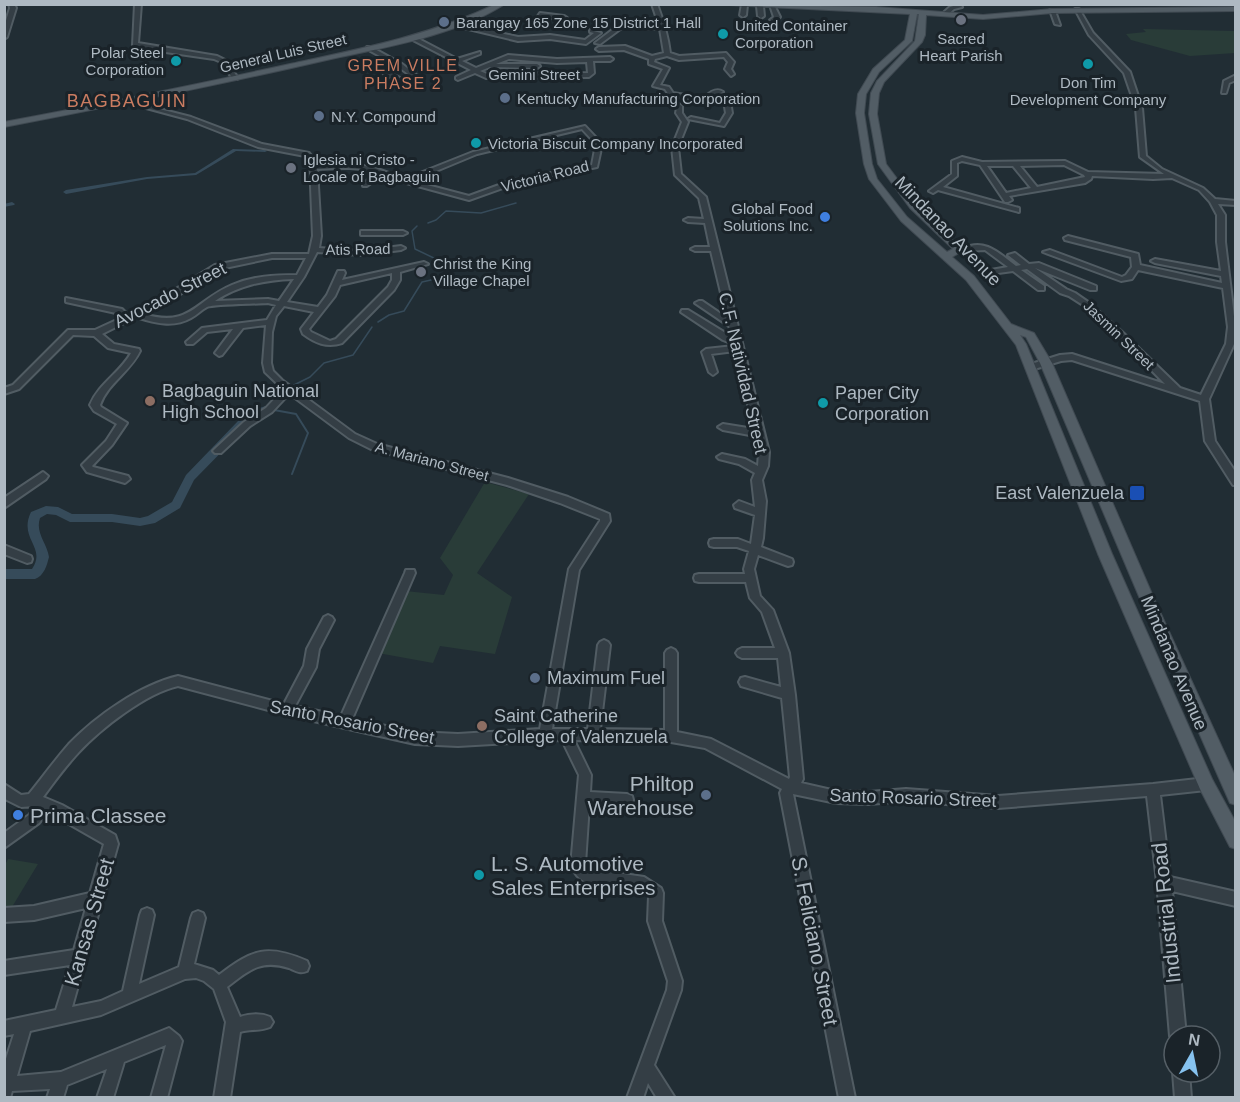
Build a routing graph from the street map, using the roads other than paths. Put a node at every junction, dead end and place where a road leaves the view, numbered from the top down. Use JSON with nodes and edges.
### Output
{"nodes":[{"id":1,"x":138,"y":4,"type":"edge"},
{"id":2,"x":502,"y":4,"type":"edge"},
{"id":3,"x":654,"y":4,"type":"edge"},
{"id":4,"x":712,"y":4,"type":"edge"},
{"id":5,"x":14,"y":5,"type":"edge"},
{"id":6,"x":744,"y":5,"type":"edge"},
{"id":7,"x":961,"y":5,"type":"edge"},
{"id":8,"x":546,"y":6,"type":"dead end"},
{"id":9,"x":760,"y":6,"type":"edge"},
{"id":10,"x":772,"y":6,"type":"junction"},
{"id":11,"x":796,"y":6,"type":"edge"},
{"id":12,"x":1189,"y":6,"type":"edge"},
{"id":13,"x":1236,"y":9,"type":"edge"},
{"id":14,"x":1077,"y":10,"type":"junction"},
{"id":15,"x":1052,"y":11,"type":"junction"},
{"id":16,"x":918,"y":13,"type":"junction"},
{"id":17,"x":949,"y":14,"type":"junction"},
{"id":18,"x":743,"y":15,"type":"dead end"},
{"id":19,"x":761,"y":16,"type":"dead end"},
{"id":20,"x":564,"y":18,"type":"dead end"},
{"id":21,"x":773,"y":20,"type":"dead end"},
{"id":22,"x":1058,"y":24,"type":"dead end"},
{"id":23,"x":458,"y":25,"type":"junction"},
{"id":24,"x":505,"y":27,"type":"dead end"},
{"id":25,"x":661,"y":27,"type":"junction"},
{"id":26,"x":592,"y":31,"type":"dead end"},
{"id":27,"x":4,"y":37,"type":"edge"},
{"id":28,"x":487,"y":37,"type":"junction"},
{"id":29,"x":413,"y":38,"type":"junction"},
{"id":30,"x":369,"y":48,"type":"junction"},
{"id":31,"x":478,"y":53,"type":"dead end"},
{"id":32,"x":667,"y":54,"type":"junction"},
{"id":33,"x":652,"y":58,"type":"junction"},
{"id":34,"x":610,"y":59,"type":"dead end"},
{"id":35,"x":456,"y":61,"type":"junction"},
{"id":36,"x":568,"y":61,"type":"junction"},
{"id":37,"x":887,"y":61,"type":"junction"},
{"id":38,"x":590,"y":62,"type":"junction"},
{"id":39,"x":545,"y":63,"type":"junction"},
{"id":40,"x":897,"y":64,"type":"junction"},
{"id":41,"x":400,"y":65,"type":"junction"},
{"id":42,"x":474,"y":71,"type":"junction"},
{"id":43,"x":731,"y":74,"type":"dead end"},
{"id":44,"x":546,"y":75,"type":"junction"},
{"id":45,"x":568,"y":75,"type":"junction"},
{"id":46,"x":1236,"y":77,"type":"edge"},
{"id":47,"x":235,"y":78,"type":"junction"},
{"id":48,"x":417,"y":78,"type":"dead end"},
{"id":49,"x":458,"y":78,"type":"dead end"},
{"id":50,"x":404,"y":82,"type":"dead end"},
{"id":51,"x":665,"y":90,"type":"junction"},
{"id":52,"x":686,"y":92,"type":"dead end"},
{"id":53,"x":720,"y":92,"type":"dead end"},
{"id":54,"x":1236,"y":96,"type":"edge"},
{"id":55,"x":126,"y":101,"type":"junction"},
{"id":56,"x":728,"y":107,"type":"dead end"},
{"id":57,"x":698,"y":113,"type":"dead end"},
{"id":58,"x":688,"y":121,"type":"junction"},
{"id":59,"x":4,"y":125,"type":"edge"},
{"id":60,"x":1014,"y":163,"type":"junction"},
{"id":61,"x":982,"y":164,"type":"junction"},
{"id":62,"x":315,"y":167,"type":"junction"},
{"id":63,"x":381,"y":172,"type":"junction"},
{"id":64,"x":1087,"y":174,"type":"junction"},
{"id":65,"x":1171,"y":176,"type":"junction"},
{"id":66,"x":891,"y":178,"type":"junction"},
{"id":67,"x":873,"y":179,"type":"junction"},
{"id":68,"x":405,"y":182,"type":"junction"},
{"id":69,"x":365,"y":186,"type":"dead end"},
{"id":70,"x":1036,"y":190,"type":"junction"},
{"id":71,"x":1005,"y":195,"type":"junction"},
{"id":72,"x":1214,"y":201,"type":"junction"},
{"id":73,"x":1236,"y":203,"type":"edge"},
{"id":74,"x":688,"y":220,"type":"dead end"},
{"id":75,"x":708,"y":221,"type":"junction"},
{"id":76,"x":374,"y":230,"type":"junction"},
{"id":77,"x":363,"y":233,"type":"dead end"},
{"id":78,"x":404,"y":233,"type":"dead end"},
{"id":79,"x":1068,"y":238,"type":"dead end"},
{"id":80,"x":401,"y":248,"type":"dead end"},
{"id":81,"x":695,"y":249,"type":"dead end"},
{"id":82,"x":715,"y":249,"type":"junction"},
{"id":83,"x":963,"y":250,"type":"junction"},
{"id":84,"x":376,"y":252,"type":"junction"},
{"id":85,"x":1047,"y":252,"type":"dead end"},
{"id":86,"x":313,"y":253,"type":"junction"},
{"id":87,"x":1012,"y":255,"type":"dead end"},
{"id":88,"x":946,"y":256,"type":"junction"},
{"id":89,"x":1155,"y":261,"type":"dead end"},
{"id":90,"x":424,"y":264,"type":"dead end"},
{"id":91,"x":1136,"y":267,"type":"junction"},
{"id":92,"x":1028,"y":268,"type":"junction"},
{"id":93,"x":396,"y":270,"type":"junction"},
{"id":94,"x":1016,"y":270,"type":"junction"},
{"id":95,"x":994,"y":272,"type":"dead end"},
{"id":96,"x":340,"y":273,"type":"dead end"},
{"id":97,"x":1225,"y":274,"type":"junction"},
{"id":98,"x":300,"y":277,"type":"junction"},
{"id":99,"x":338,"y":283,"type":"junction"},
{"id":100,"x":1081,"y":283,"type":"junction"},
{"id":101,"x":1226,"y":286,"type":"junction"},
{"id":102,"x":1041,"y":288,"type":"dead end"},
{"id":103,"x":1093,"y":288,"type":"dead end"},
{"id":104,"x":1066,"y":291,"type":"junction"},
{"id":105,"x":1053,"y":295,"type":"dead end"},
{"id":106,"x":69,"y":300,"type":"dead end"},
{"id":107,"x":283,"y":303,"type":"junction"},
{"id":108,"x":699,"y":303,"type":"dead end"},
{"id":109,"x":208,"y":304,"type":"junction"},
{"id":110,"x":320,"y":310,"type":"junction"},
{"id":111,"x":687,"y":310,"type":"dead end"},
{"id":112,"x":137,"y":315,"type":"junction"},
{"id":113,"x":126,"y":318,"type":"junction"},
{"id":114,"x":270,"y":322,"type":"junction"},
{"id":115,"x":733,"y":325,"type":"junction"},
{"id":116,"x":240,"y":326,"type":"junction"},
{"id":117,"x":1005,"y":326,"type":"junction"},
{"id":118,"x":703,"y":328,"type":"dead end"},
{"id":119,"x":96,"y":333,"type":"junction"},
{"id":120,"x":190,"y":342,"type":"dead end"},
{"id":121,"x":737,"y":344,"type":"junction"},
{"id":122,"x":219,"y":353,"type":"dead end"},
{"id":123,"x":1039,"y":365,"type":"junction"},
{"id":124,"x":713,"y":372,"type":"dead end"},
{"id":125,"x":1176,"y":389,"type":"junction"},
{"id":126,"x":289,"y":390,"type":"junction"},
{"id":127,"x":4,"y":391,"type":"edge"},
{"id":128,"x":1204,"y":399,"type":"junction"},
{"id":129,"x":1054,"y":425,"type":"junction"},
{"id":130,"x":1072,"y":425,"type":"junction"},
{"id":131,"x":723,"y":427,"type":"dead end"},
{"id":132,"x":758,"y":432,"type":"junction"},
{"id":133,"x":224,"y":441,"type":"dead end"},
{"id":134,"x":722,"y":457,"type":"dead end"},
{"id":135,"x":760,"y":472,"type":"junction"},
{"id":136,"x":43,"y":476,"type":"dead end"},
{"id":137,"x":125,"y":479,"type":"dead end"},
{"id":138,"x":1236,"y":482,"type":"edge"},
{"id":139,"x":4,"y":504,"type":"edge"},
{"id":140,"x":739,"y":505,"type":"dead end"},
{"id":141,"x":760,"y":513,"type":"junction"},
{"id":142,"x":714,"y":543,"type":"dead end"},
{"id":143,"x":4,"y":549,"type":"edge"},
{"id":144,"x":754,"y":549,"type":"junction"},
{"id":145,"x":27,"y":560,"type":"dead end"},
{"id":146,"x":788,"y":562,"type":"dead end"},
{"id":147,"x":410,"y":573,"type":"dead end"},
{"id":148,"x":699,"y":578,"type":"dead end"},
{"id":149,"x":751,"y":578,"type":"junction"},
{"id":150,"x":1148,"y":601,"type":"junction"},
{"id":151,"x":1127,"y":602,"type":"junction"},
{"id":152,"x":328,"y":620,"type":"dead end"},
{"id":153,"x":604,"y":645,"type":"dead end"},
{"id":154,"x":671,"y":653,"type":"dead end"},
{"id":155,"x":741,"y":653,"type":"dead end"},
{"id":156,"x":783,"y":653,"type":"junction"},
{"id":157,"x":745,"y":682,"type":"dead end"},
{"id":158,"x":789,"y":695,"type":"junction"},
{"id":159,"x":287,"y":710,"type":"junction"},
{"id":160,"x":345,"y":722,"type":"junction"},
{"id":161,"x":545,"y":734,"type":"junction"},
{"id":162,"x":566,"y":736,"type":"junction"},
{"id":163,"x":593,"y":736,"type":"junction"},
{"id":164,"x":671,"y":736,"type":"junction"},
{"id":165,"x":1206,"y":784,"type":"junction"},
{"id":166,"x":791,"y":787,"type":"junction"},
{"id":167,"x":4,"y":790,"type":"edge"},
{"id":168,"x":1153,"y":790,"type":"junction"},
{"id":169,"x":1236,"y":797,"type":"edge"},
{"id":170,"x":584,"y":798,"type":"junction"},
{"id":171,"x":627,"y":800,"type":"dead end"},
{"id":172,"x":39,"y":802,"type":"junction"},
{"id":173,"x":1236,"y":841,"type":"edge"},
{"id":174,"x":4,"y":842,"type":"edge"},
{"id":175,"x":1164,"y":882,"type":"junction"},
{"id":176,"x":97,"y":898,"type":"junction"},
{"id":177,"x":1236,"y":899,"type":"edge"},
{"id":178,"x":4,"y":915,"type":"edge"},
{"id":179,"x":147,"y":915,"type":"dead end"},
{"id":180,"x":198,"y":918,"type":"dead end"},
{"id":181,"x":79,"y":956,"type":"junction"},
{"id":182,"x":302,"y":966,"type":"dead end"},
{"id":183,"x":4,"y":968,"type":"edge"},
{"id":184,"x":185,"y":972,"type":"junction"},
{"id":185,"x":219,"y":984,"type":"junction"},
{"id":186,"x":129,"y":997,"type":"junction"},
{"id":187,"x":62,"y":1017,"type":"junction"},
{"id":188,"x":266,"y":1022,"type":"dead end"},
{"id":189,"x":1177,"y":1024,"type":"edge"},
{"id":190,"x":24,"y":1026,"type":"junction"},
{"id":191,"x":234,"y":1028,"type":"junction"},
{"id":192,"x":4,"y":1029,"type":"edge"},
{"id":193,"x":118,"y":1058,"type":"junction"},
{"id":194,"x":647,"y":1068,"type":"junction"},
{"id":195,"x":61,"y":1080,"type":"junction"},
{"id":196,"x":6,"y":1088,"type":"edge"},
{"id":197,"x":55,"y":1098,"type":"edge"},
{"id":198,"x":105,"y":1098,"type":"edge"},
{"id":199,"x":159,"y":1098,"type":"edge"},
{"id":200,"x":222,"y":1098,"type":"edge"},
{"id":201,"x":635,"y":1098,"type":"edge"},
{"id":202,"x":668,"y":1098,"type":"edge"},
{"id":203,"x":847,"y":1098,"type":"edge"}],
"edges":[{"from":1,"to":47,"type":"street"},
{"from":2,"to":23,"type":"main road","name":"General Luis Street"},
{"from":3,"to":25,"type":"street"},
{"from":4,"to":6,"type":"main road"},
{"from":5,"to":27,"type":"street"},
{"from":6,"to":9,"type":"main road"},
{"from":6,"to":18,"type":"street"},
{"from":7,"to":17,"type":"street"},
{"from":8,"to":20,"type":"street"},
{"from":9,"to":10,"type":"main road"},
{"from":9,"to":19,"type":"street"},
{"from":10,"to":11,"type":"main road"},
{"from":10,"to":21,"type":"street"},
{"from":11,"to":16,"type":"main road"},
{"from":12,"to":13,"type":"main road"},
{"from":12,"to":14,"type":"main road"},
{"from":14,"to":15,"type":"main road"},
{"from":14,"to":65,"type":"street"},
{"from":15,"to":17,"type":"main road"},
{"from":15,"to":22,"type":"street"},
{"from":16,"to":17,"type":"main road"},
{"from":16,"to":37,"type":"main road","name":"Mindanao Avenue"},
{"from":16,"to":40,"type":"main road","name":"Mindanao Avenue"},
{"from":23,"to":28,"type":"street"},
{"from":23,"to":29,"type":"main road","name":"General Luis Street"},
{"from":24,"to":28,"type":"street"},
{"from":25,"to":32,"type":"street"},
{"from":25,"to":33,"type":"street"},
{"from":26,"to":28,"type":"street"},
{"from":29,"to":30,"type":"main road","name":"General Luis Street"},
{"from":29,"to":35,"type":"street","name":"Gemini Street"},
{"from":30,"to":41,"type":"street"},
{"from":30,"to":47,"type":"main road","name":"General Luis Street"},
{"from":31,"to":35,"type":"street"},
{"from":32,"to":33,"type":"street"},
{"from":32,"to":43,"type":"street"},
{"from":33,"to":51,"type":"street"},
{"from":34,"to":38,"type":"street"},
{"from":35,"to":42,"type":"street","name":"Gemini Street"},
{"from":36,"to":38,"type":"street"},
{"from":36,"to":39,"type":"street"},
{"from":36,"to":45,"type":"street"},
{"from":37,"to":40,"type":"main road"},
{"from":37,"to":67,"type":"main road","name":"Mindanao Avenue"},
{"from":38,"to":45,"type":"street","name":"Gemini Street"},
{"from":39,"to":42,"type":"street"},
{"from":39,"to":44,"type":"street"},
{"from":40,"to":66,"type":"main road","name":"Mindanao Avenue"},
{"from":41,"to":48,"type":"street"},
{"from":41,"to":50,"type":"street"},
{"from":42,"to":44,"type":"street","name":"Gemini Street"},
{"from":42,"to":49,"type":"street"},
{"from":44,"to":45,"type":"street","name":"Gemini Street"},
{"from":46,"to":54,"type":"street"},
{"from":47,"to":55,"type":"main road","name":"General Luis Street"},
{"from":51,"to":52,"type":"street"},
{"from":51,"to":53,"type":"street"},
{"from":51,"to":58,"type":"street"},
{"from":55,"to":59,"type":"main road","name":"General Luis Street"},
{"from":55,"to":62,"type":"street"},
{"from":56,"to":58,"type":"street"},
{"from":57,"to":58,"type":"street"},
{"from":58,"to":75,"type":"street","name":"C.F. Natividad Street"},
{"from":60,"to":61,"type":"street"},
{"from":60,"to":64,"type":"street"},
{"from":60,"to":70,"type":"street"},
{"from":61,"to":71,"type":"street"},
{"from":61,"to":71,"type":"street"},
{"from":62,"to":63,"type":"street","name":"Victoria Road"},
{"from":62,"to":86,"type":"street"},
{"from":63,"to":68,"type":"street","name":"Victoria Road"},
{"from":63,"to":69,"type":"street"},
{"from":64,"to":65,"type":"street"},
{"from":64,"to":70,"type":"street"},
{"from":65,"to":72,"type":"street"},
{"from":66,"to":67,"type":"main road"},
{"from":66,"to":83,"type":"main road","name":"Mindanao Avenue"},
{"from":67,"to":88,"type":"main road","name":"Mindanao Avenue"},
{"from":68,"to":68,"type":"street","name":"Victoria Road"},
{"from":70,"to":71,"type":"street"},
{"from":72,"to":73,"type":"street"},
{"from":72,"to":97,"type":"street"},
{"from":74,"to":75,"type":"street"},
{"from":75,"to":82,"type":"street","name":"C.F. Natividad Street"},
{"from":76,"to":77,"type":"street"},
{"from":76,"to":78,"type":"street"},
{"from":76,"to":84,"type":"street"},
{"from":79,"to":91,"type":"street"},
{"from":80,"to":84,"type":"street","name":"Atis Road"},
{"from":81,"to":82,"type":"street"},
{"from":82,"to":115,"type":"street","name":"C.F. Natividad Street"},
{"from":83,"to":88,"type":"main road"},
{"from":83,"to":94,"type":"street"},
{"from":84,"to":86,"type":"street","name":"Atis Road"},
{"from":85,"to":91,"type":"street"},
{"from":86,"to":98,"type":"street"},
{"from":86,"to":112,"type":"street","name":"Avocado Street"},
{"from":87,"to":92,"type":"street","name":"Jasmin Street"},
{"from":88,"to":117,"type":"main road","name":"Mindanao Avenue"},
{"from":89,"to":97,"type":"street"},
{"from":90,"to":93,"type":"street"},
{"from":91,"to":101,"type":"street"},
{"from":92,"to":94,"type":"street"},
{"from":92,"to":100,"type":"street"},
{"from":92,"to":104,"type":"street","name":"Jasmin Street"},
{"from":93,"to":99,"type":"street"},
{"from":93,"to":110,"type":"street"},
{"from":94,"to":95,"type":"street"},
{"from":94,"to":102,"type":"street"},
{"from":96,"to":99,"type":"street"},
{"from":97,"to":101,"type":"street"},
{"from":98,"to":107,"type":"street"},
{"from":98,"to":109,"type":"street"},
{"from":99,"to":110,"type":"street"},
{"from":100,"to":103,"type":"street"},
{"from":100,"to":104,"type":"street"},
{"from":101,"to":128,"type":"street"},
{"from":104,"to":105,"type":"street"},
{"from":104,"to":125,"type":"street","name":"Jasmin Street"},
{"from":106,"to":113,"type":"street"},
{"from":107,"to":109,"type":"street"},
{"from":107,"to":110,"type":"street"},
{"from":107,"to":114,"type":"street"},
{"from":108,"to":115,"type":"street"},
{"from":109,"to":112,"type":"street"},
{"from":111,"to":121,"type":"street"},
{"from":112,"to":113,"type":"street","name":"Avocado Street"},
{"from":113,"to":119,"type":"street","name":"Avocado Street"},
{"from":114,"to":116,"type":"street"},
{"from":114,"to":126,"type":"street","name":"A. Mariano Street"},
{"from":115,"to":121,"type":"street","name":"C.F. Natividad Street"},
{"from":116,"to":120,"type":"street"},
{"from":116,"to":122,"type":"street"},
{"from":117,"to":123,"type":"main road","name":"Mindanao Avenue"},
{"from":117,"to":123,"type":"main road","name":"Mindanao Avenue"},
{"from":118,"to":121,"type":"street"},
{"from":119,"to":127,"type":"street"},
{"from":119,"to":137,"type":"street","name":"Avocado Street"},
{"from":121,"to":124,"type":"street"},
{"from":121,"to":132,"type":"street","name":"C.F. Natividad Street"},
{"from":123,"to":125,"type":"street"},
{"from":123,"to":129,"type":"main road","name":"Mindanao Avenue"},
{"from":123,"to":130,"type":"main road","name":"Mindanao Avenue"},
{"from":125,"to":128,"type":"street"},
{"from":126,"to":133,"type":"street"},
{"from":126,"to":161,"type":"street","name":"A. Mariano Street"},
{"from":128,"to":138,"type":"street"},
{"from":129,"to":130,"type":"main road"},
{"from":129,"to":151,"type":"main road","name":"Mindanao Avenue"},
{"from":130,"to":150,"type":"main road","name":"Mindanao Avenue"},
{"from":131,"to":132,"type":"street"},
{"from":132,"to":135,"type":"street","name":"C.F. Natividad Street"},
{"from":134,"to":135,"type":"street"},
{"from":135,"to":141,"type":"street","name":"C.F. Natividad Street"},
{"from":136,"to":139,"type":"street"},
{"from":140,"to":141,"type":"street"},
{"from":141,"to":144,"type":"street","name":"C.F. Natividad Street"},
{"from":142,"to":144,"type":"street"},
{"from":143,"to":145,"type":"street"},
{"from":144,"to":146,"type":"street"},
{"from":144,"to":149,"type":"street","name":"C.F. Natividad Street"},
{"from":147,"to":160,"type":"street"},
{"from":148,"to":149,"type":"street"},
{"from":149,"to":156,"type":"street","name":"C.F. Natividad Street"},
{"from":150,"to":151,"type":"main road"},
{"from":150,"to":169,"type":"main road","name":"Mindanao Avenue"},
{"from":151,"to":165,"type":"main road","name":"Mindanao Avenue"},
{"from":152,"to":159,"type":"street"},
{"from":153,"to":163,"type":"street"},
{"from":154,"to":164,"type":"street"},
{"from":155,"to":156,"type":"street"},
{"from":156,"to":158,"type":"street","name":"C.F. Natividad Street"},
{"from":157,"to":158,"type":"street"},
{"from":158,"to":166,"type":"street","name":"C.F. Natividad Street"},
{"from":159,"to":160,"type":"street","name":"Santo Rosario Street"},
{"from":159,"to":172,"type":"street","name":"Santo Rosario Street"},
{"from":160,"to":161,"type":"street","name":"Santo Rosario Street"},
{"from":161,"to":162,"type":"street","name":"Santo Rosario Street"},
{"from":162,"to":163,"type":"street","name":"Santo Rosario Street"},
{"from":162,"to":170,"type":"street"},
{"from":163,"to":164,"type":"street","name":"Santo Rosario Street"},
{"from":164,"to":166,"type":"street","name":"Santo Rosario Street"},
{"from":165,"to":168,"type":"street","name":"Santo Rosario Street"},
{"from":165,"to":173,"type":"main road","name":"Mindanao Avenue"},
{"from":166,"to":168,"type":"street","name":"Santo Rosario Street"},
{"from":166,"to":203,"type":"street","name":"S. Feliciano Street"},
{"from":167,"to":172,"type":"street"},
{"from":168,"to":175,"type":"street","name":"Industrial Road"},
{"from":170,"to":171,"type":"street"},
{"from":170,"to":194,"type":"street"},
{"from":172,"to":174,"type":"street","name":"Santo Rosario Street"},
{"from":172,"to":176,"type":"street","name":"Kansas Street"},
{"from":175,"to":177,"type":"street"},
{"from":175,"to":189,"type":"street","name":"Industrial Road"},
{"from":176,"to":178,"type":"street"},
{"from":176,"to":181,"type":"street","name":"Kansas Street"},
{"from":179,"to":186,"type":"street"},
{"from":180,"to":184,"type":"street"},
{"from":181,"to":183,"type":"street"},
{"from":181,"to":187,"type":"street","name":"Kansas Street"},
{"from":182,"to":185,"type":"street"},
{"from":184,"to":185,"type":"street"},
{"from":184,"to":186,"type":"street"},
{"from":185,"to":191,"type":"street"},
{"from":186,"to":187,"type":"street"},
{"from":187,"to":190,"type":"street"},
{"from":188,"to":191,"type":"street"},
{"from":190,"to":192,"type":"street"},
{"from":190,"to":196,"type":"street"},
{"from":191,"to":200,"type":"street"},
{"from":193,"to":195,"type":"street"},
{"from":193,"to":198,"type":"street"},
{"from":193,"to":199,"type":"street"},
{"from":194,"to":201,"type":"street"},
{"from":194,"to":202,"type":"street"},
{"from":195,"to":196,"type":"street"},
{"from":195,"to":197,"type":"street"}]}
